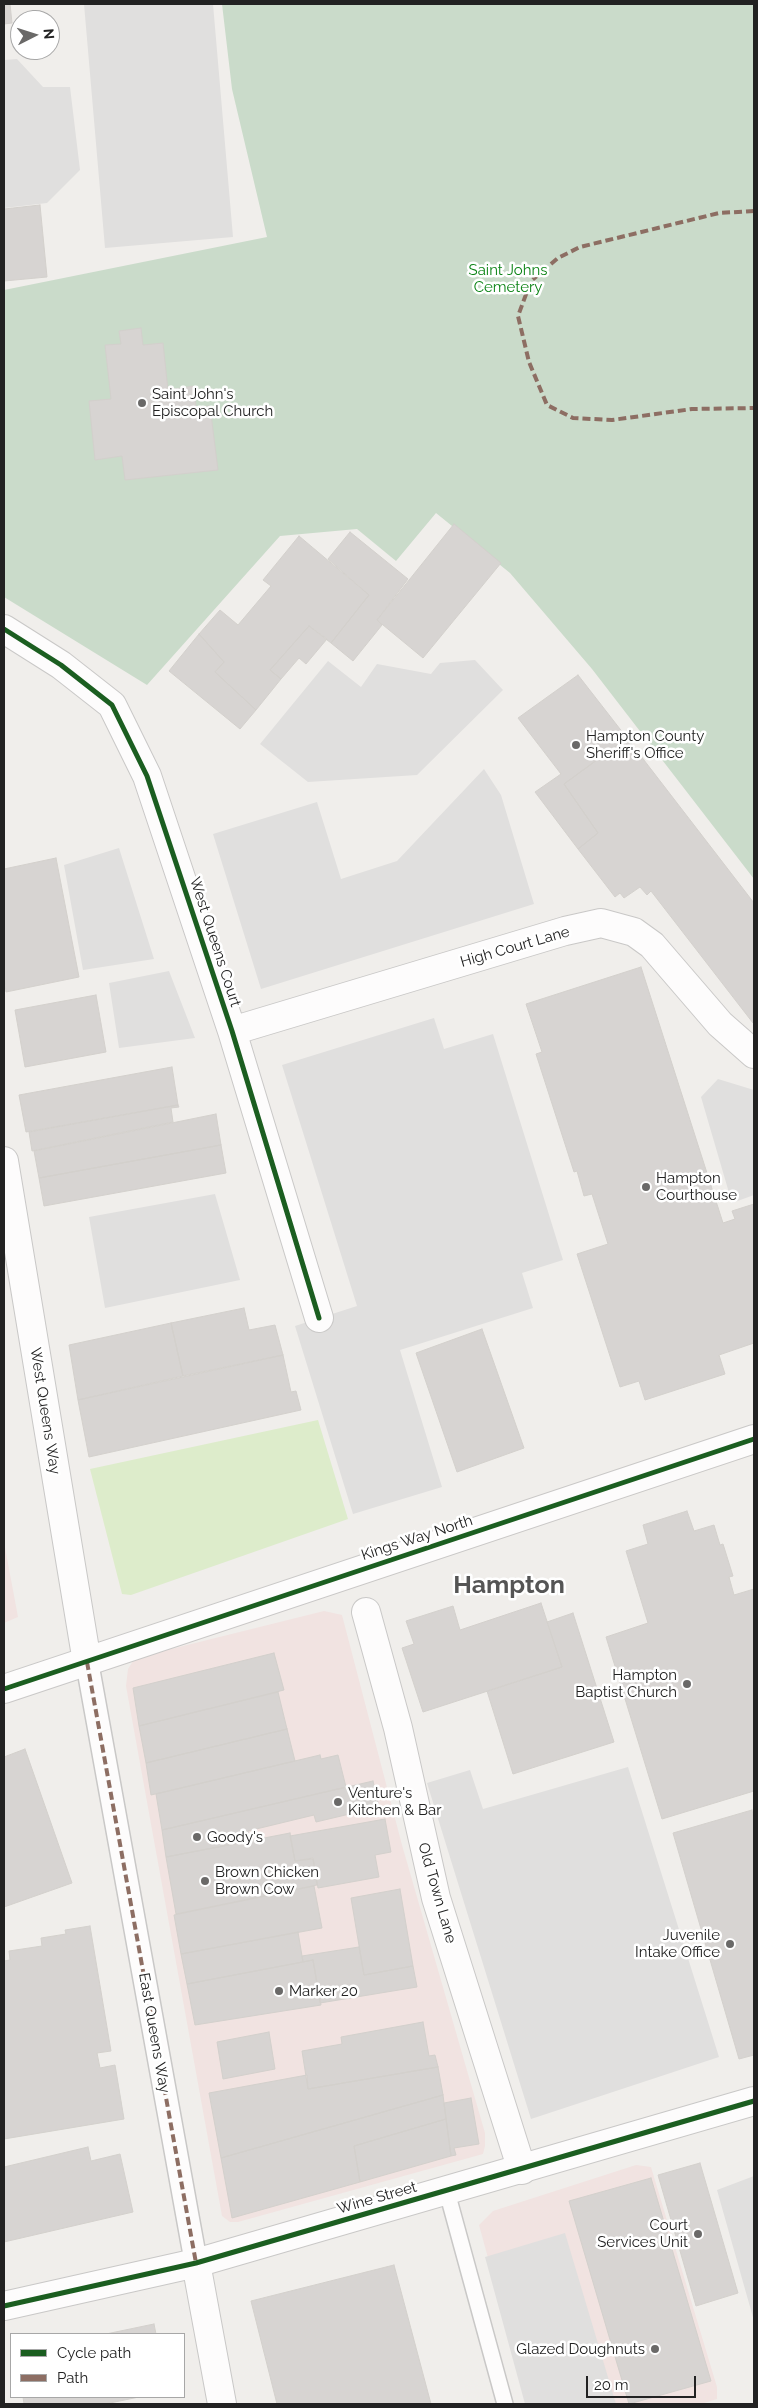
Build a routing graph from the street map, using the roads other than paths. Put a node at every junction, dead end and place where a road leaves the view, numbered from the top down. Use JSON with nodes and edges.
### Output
{"nodes":[{"id":1,"x":4,"y":629,"type":"edge"},
{"id":2,"x":232,"y":1031,"type":"junction"},
{"id":3,"x":754,"y":1054,"type":"edge"},
{"id":4,"x":4,"y":1161,"type":"edge"},
{"id":5,"x":319,"y":1318,"type":"dead end"},
{"id":6,"x":754,"y":1439,"type":"edge"},
{"id":7,"x":366,"y":1612,"type":"dead end"},
{"id":8,"x":87,"y":1662,"type":"junction"},
{"id":9,"x":4,"y":1689,"type":"edge"},
{"id":10,"x":754,"y":2101,"type":"edge"},
{"id":11,"x":522,"y":2170,"type":"junction"},
{"id":12,"x":447,"y":2192,"type":"junction"},
{"id":13,"x":196,"y":2263,"type":"junction"},
{"id":14,"x":4,"y":2306,"type":"edge"},
{"id":15,"x":222,"y":2404,"type":"edge"},
{"id":16,"x":505,"y":2404,"type":"edge"}],
"edges":[{"from":1,"to":2,"type":"street","name":"West Queens Court"},
{"from":2,"to":3,"type":"street","name":"High Court Lane"},
{"from":2,"to":5,"type":"street","name":"West Queens Court"},
{"from":4,"to":8,"type":"street","name":"West Queens Way"},
{"from":6,"to":8,"type":"street","name":"Kings Way North"},
{"from":7,"to":11,"type":"street","name":"Old Town Lane"},
{"from":8,"to":9,"type":"street","name":"Kings Way North"},
{"from":8,"to":13,"type":"street","name":"East Queens Way"},
{"from":10,"to":11,"type":"street","name":"Wine Street"},
{"from":11,"to":12,"type":"street","name":"Wine Street"},
{"from":12,"to":13,"type":"street","name":"Wine Street"},
{"from":12,"to":16,"type":"lane"},
{"from":13,"to":14,"type":"street","name":"Wine Street"},
{"from":13,"to":15,"type":"street","name":"East Queens Way"}]}
